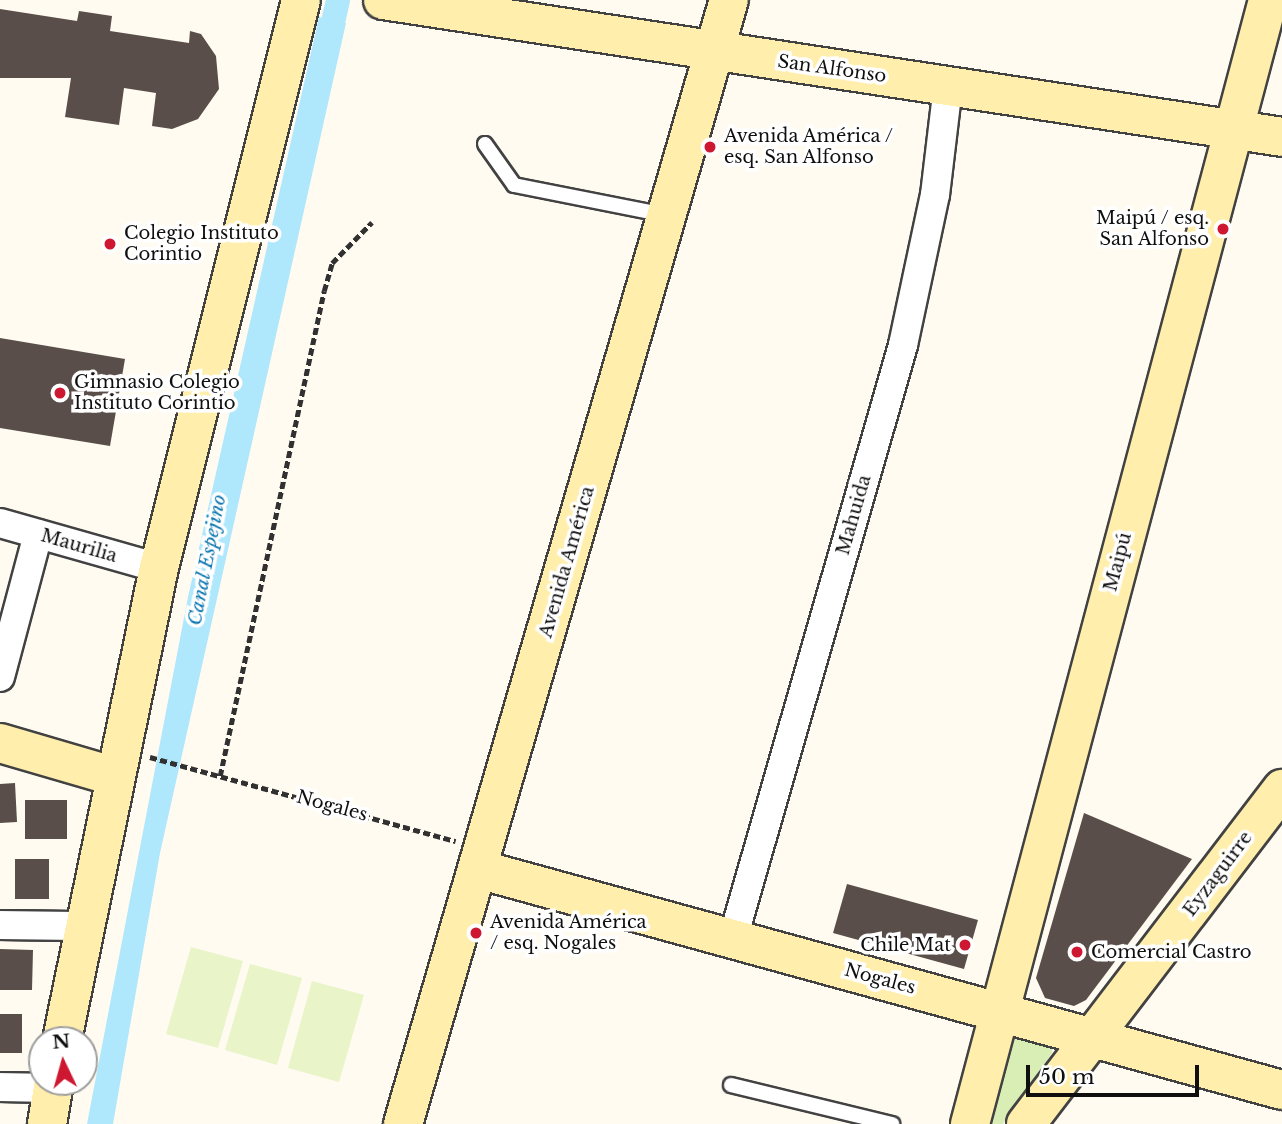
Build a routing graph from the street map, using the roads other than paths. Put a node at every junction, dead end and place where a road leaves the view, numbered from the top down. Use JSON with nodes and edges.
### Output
{"nodes":[{"id":1,"x":301,"y":0,"type":"edge"},
{"id":2,"x":383,"y":0,"type":"edge"},
{"id":3,"x":729,"y":0,"type":"edge"},
{"id":4,"x":1268,"y":0,"type":"edge"},
{"id":5,"x":714,"y":52,"type":"junction"},
{"id":6,"x":948,"y":86,"type":"junction"},
{"id":7,"x":1233,"y":129,"type":"junction"},
{"id":8,"x":1282,"y":136,"type":"edge"},
{"id":9,"x":485,"y":144,"type":"dead end"},
{"id":10,"x":667,"y":215,"type":"junction"},
{"id":11,"x":0,"y":523,"type":"edge"},
{"id":12,"x":37,"y":534,"type":"junction"},
{"id":13,"x":159,"y":568,"type":"junction"},
{"id":14,"x":0,"y":677,"type":"edge"},
{"id":15,"x":0,"y":743,"type":"edge"},
{"id":16,"x":114,"y":776,"type":"junction"},
{"id":17,"x":1282,"y":789,"type":"edge"},
{"id":18,"x":481,"y":859,"type":"junction"},
{"id":19,"x":0,"y":925,"type":"edge"},
{"id":20,"x":83,"y":926,"type":"junction"},
{"id":21,"x":733,"y":938,"type":"junction"},
{"id":22,"x":998,"y":1011,"type":"junction"},
{"id":23,"x":65,"y":1026,"type":"edge"},
{"id":24,"x":1094,"y":1038,"type":"junction"},
{"id":25,"x":731,"y":1085,"type":"dead end"},
{"id":26,"x":0,"y":1087,"type":"edge"},
{"id":27,"x":1282,"y":1090,"type":"edge"},
{"id":28,"x":52,"y":1098,"type":"edge"},
{"id":29,"x":403,"y":1124,"type":"edge"},
{"id":30,"x":892,"y":1124,"type":"edge"},
{"id":31,"x":970,"y":1124,"type":"edge"},
{"id":32,"x":1026,"y":1124,"type":"edge"}],
"edges":[{"from":1,"to":13,"type":"street"},
{"from":2,"to":5,"type":"street","name":"San Alfonso"},
{"from":3,"to":5,"type":"street","name":"Avenida América"},
{"from":4,"to":7,"type":"street","name":"Maipú"},
{"from":5,"to":6,"type":"street","name":"San Alfonso"},
{"from":5,"to":10,"type":"street","name":"Avenida América"},
{"from":6,"to":7,"type":"street","name":"San Alfonso"},
{"from":6,"to":21,"type":"street","name":"Mahuida"},
{"from":7,"to":8,"type":"street","name":"San Alfonso"},
{"from":7,"to":22,"type":"street","name":"Maipú"},
{"from":9,"to":10,"type":"lane"},
{"from":10,"to":18,"type":"street","name":"Avenida América"},
{"from":11,"to":12,"type":"street","name":"Maurilia"},
{"from":12,"to":13,"type":"street","name":"Maurilia"},
{"from":12,"to":14,"type":"street"},
{"from":13,"to":16,"type":"street"},
{"from":15,"to":16,"type":"street"},
{"from":16,"to":20,"type":"street"},
{"from":17,"to":24,"type":"street","name":"Eyzaguirre"},
{"from":18,"to":21,"type":"street","name":"Nogales"},
{"from":18,"to":29,"type":"street","name":"Avenida América"},
{"from":19,"to":20,"type":"street"},
{"from":20,"to":23,"type":"street"},
{"from":21,"to":22,"type":"street","name":"Nogales"},
{"from":22,"to":24,"type":"street","name":"Nogales"},
{"from":22,"to":31,"type":"street","name":"Maipú"},
{"from":24,"to":27,"type":"street","name":"Nogales"},
{"from":24,"to":32,"type":"street","name":"Eyzaguirre"},
{"from":25,"to":30,"type":"lane"},
{"from":26,"to":28,"type":"street"}]}
